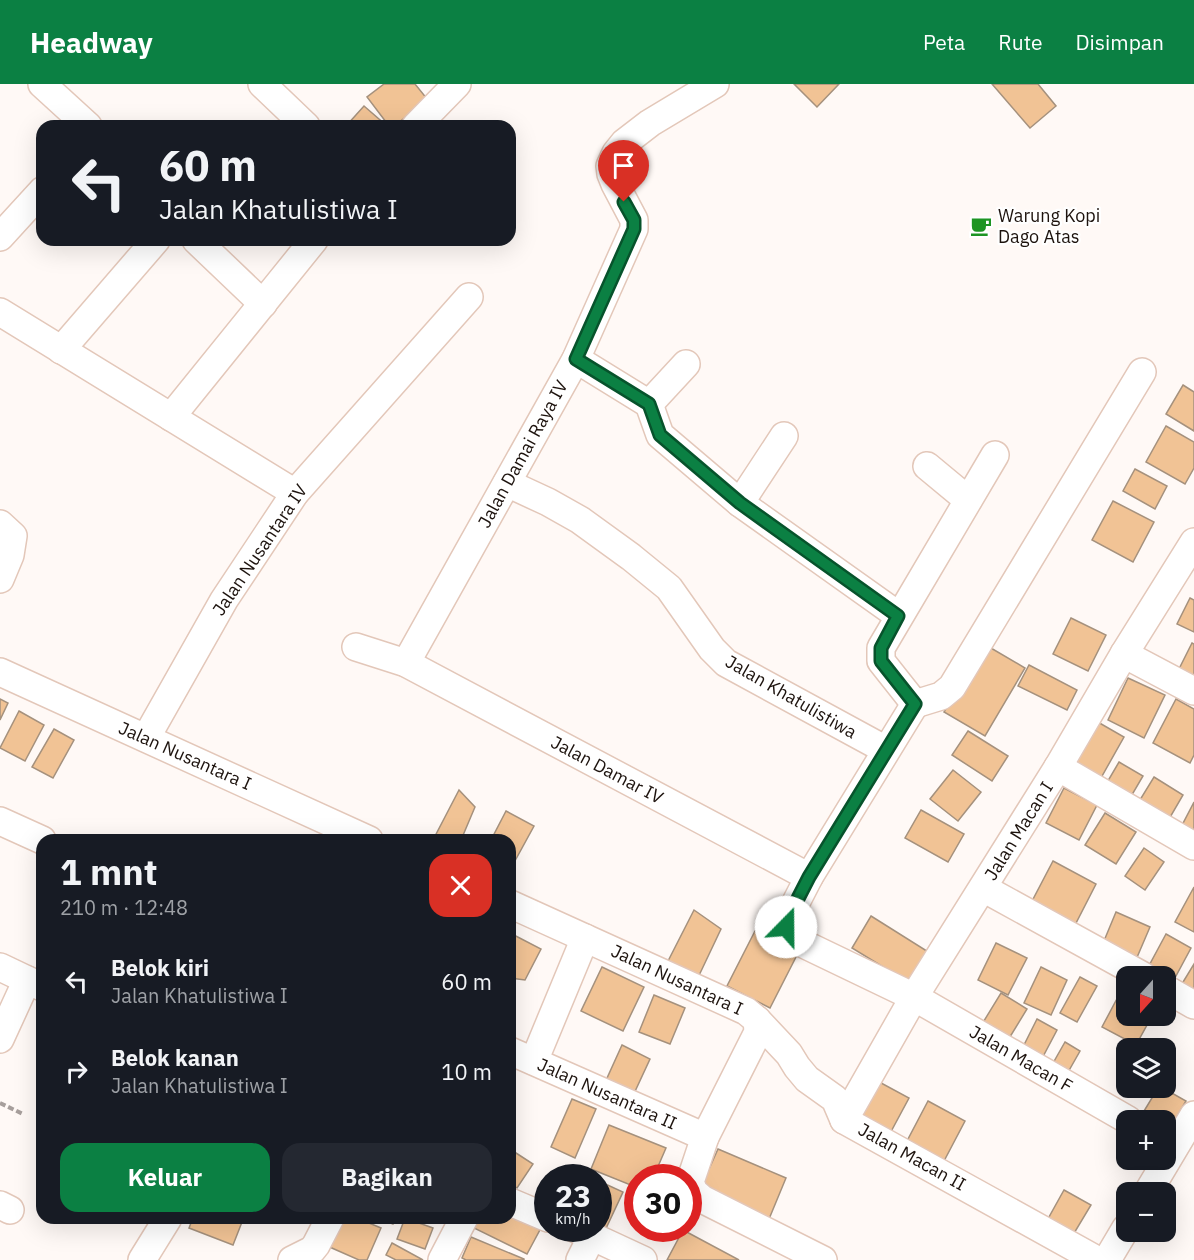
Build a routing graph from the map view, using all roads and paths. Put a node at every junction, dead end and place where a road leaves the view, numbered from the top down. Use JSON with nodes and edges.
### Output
{"nodes":[{"id":1,"x":42,"y":84,"type":"edge"},
{"id":2,"x":262,"y":84,"type":"edge"},
{"id":3,"x":457,"y":84,"type":"edge"},
{"id":4,"x":714,"y":84,"type":"edge"},
{"id":5,"x":81,"y":120,"type":"edge"},
{"id":6,"x":300,"y":120,"type":"edge"},
{"id":7,"x":422,"y":120,"type":"edge"},
{"id":8,"x":36,"y":198,"type":"edge"},
{"id":9,"x":0,"y":237,"type":"edge"},
{"id":10,"x":151,"y":246,"type":"edge"},
{"id":11,"x":202,"y":246,"type":"edge"},
{"id":12,"x":309,"y":246,"type":"edge"},
{"id":13,"x":470,"y":297,"type":"dead end"},
{"id":14,"x":263,"y":304,"type":"junction"},
{"id":15,"x":0,"y":312,"type":"edge"},
{"id":16,"x":61,"y":350,"type":"junction"},
{"id":17,"x":576,"y":359,"type":"junction"},
{"id":18,"x":686,"y":364,"type":"dead end"},
{"id":19,"x":1142,"y":372,"type":"dead end"},
{"id":20,"x":649,"y":404,"type":"junction"},
{"id":21,"x":171,"y":417,"type":"junction"},
{"id":22,"x":784,"y":436,"type":"dead end"},
{"id":23,"x":995,"y":455,"type":"dead end"},
{"id":24,"x":927,"y":466,"type":"dead end"},
{"id":25,"x":507,"y":483,"type":"junction"},
{"id":26,"x":295,"y":493,"type":"junction"},
{"id":27,"x":968,"y":500,"type":"junction"},
{"id":28,"x":740,"y":503,"type":"junction"},
{"id":29,"x":0,"y":524,"type":"edge"},
{"id":30,"x":1194,"y":542,"type":"edge"},
{"id":31,"x":0,"y":579,"type":"edge"},
{"id":32,"x":898,"y":616,"type":"junction"},
{"id":33,"x":356,"y":647,"type":"dead end"},
{"id":34,"x":1124,"y":654,"type":"junction"},
{"id":35,"x":406,"y":663,"type":"junction"},
{"id":36,"x":0,"y":672,"type":"edge"},
{"id":37,"x":1194,"y":691,"type":"edge"},
{"id":38,"x":915,"y":704,"type":"junction"},
{"id":39,"x":146,"y":738,"type":"junction"},
{"id":40,"x":886,"y":750,"type":"junction"},
{"id":41,"x":1059,"y":767,"type":"junction"},
{"id":42,"x":0,"y":821,"type":"edge"},
{"id":43,"x":356,"y":834,"type":"edge"},
{"id":44,"x":36,"y":837,"type":"edge"},
{"id":45,"x":1194,"y":846,"type":"edge"},
{"id":46,"x":809,"y":877,"type":"junction"},
{"id":47,"x":983,"y":888,"type":"junction"},
{"id":48,"x":516,"y":907,"type":"edge"},
{"id":49,"x":585,"y":938,"type":"junction"},
{"id":50,"x":1125,"y":966,"type":"edge"},
{"id":51,"x":0,"y":967,"type":"edge"},
{"id":52,"x":34,"y":983,"type":"edge"},
{"id":53,"x":1176,"y":995,"type":"edge"},
{"id":54,"x":914,"y":997,"type":"junction"},
{"id":55,"x":1194,"y":1005,"type":"edge"},
{"id":56,"x":757,"y":1020,"type":"junction"},
{"id":57,"x":0,"y":1039,"type":"edge"},
{"id":58,"x":522,"y":1056,"type":"edge"},
{"id":59,"x":0,"y":1103,"type":"edge"},
{"id":60,"x":1116,"y":1113,"type":"edge"},
{"id":61,"x":23,"y":1114,"type":"dead end"},
{"id":62,"x":1194,"y":1115,"type":"edge"},
{"id":63,"x":844,"y":1120,"type":"junction"},
{"id":64,"x":705,"y":1137,"type":"junction"},
{"id":65,"x":1176,"y":1138,"type":"edge"},
{"id":66,"x":516,"y":1205,"type":"edge"},
{"id":67,"x":534,"y":1212,"type":"edge"},
{"id":68,"x":164,"y":1224,"type":"edge"},
{"id":69,"x":327,"y":1224,"type":"edge"},
{"id":70,"x":461,"y":1224,"type":"edge"},
{"id":71,"x":582,"y":1242,"type":"edge"},
{"id":72,"x":604,"y":1242,"type":"edge"},
{"id":73,"x":1118,"y":1242,"type":"edge"},
{"id":74,"x":142,"y":1260,"type":"edge"},
{"id":75,"x":292,"y":1260,"type":"edge"},
{"id":76,"x":442,"y":1260,"type":"edge"},
{"id":77,"x":580,"y":1260,"type":"edge"},
{"id":78,"x":643,"y":1260,"type":"edge"},
{"id":79,"x":823,"y":1260,"type":"edge"},
{"id":80,"x":1097,"y":1260,"type":"edge"},
{"id":81,"x":1107,"y":1260,"type":"edge"}],
"edges":[{"from":1,"to":5,"type":"street"},
{"from":2,"to":6,"type":"street"},
{"from":3,"to":7,"type":"street"},
{"from":4,"to":17,"type":"street","name":"Jalan Damai Raya IV"},
{"from":8,"to":9,"type":"street"},
{"from":10,"to":16,"type":"street"},
{"from":11,"to":14,"type":"street"},
{"from":12,"to":14,"type":"street"},
{"from":13,"to":26,"type":"street","name":"Jalan Nusantara IV"},
{"from":14,"to":21,"type":"street"},
{"from":15,"to":16,"type":"street"},
{"from":16,"to":21,"type":"street"},
{"from":17,"to":20,"type":"street"},
{"from":17,"to":25,"type":"street","name":"Jalan Damai Raya IV"},
{"from":18,"to":20,"type":"street"},
{"from":19,"to":38,"type":"street"},
{"from":20,"to":28,"type":"street"},
{"from":21,"to":26,"type":"street"},
{"from":22,"to":28,"type":"street"},
{"from":23,"to":27,"type":"street"},
{"from":24,"to":27,"type":"street"},
{"from":25,"to":35,"type":"street","name":"Jalan Damai Raya IV"},
{"from":25,"to":40,"type":"street","name":"Jalan Khatulistiwa"},
{"from":26,"to":39,"type":"street","name":"Jalan Nusantara IV"},
{"from":27,"to":32,"type":"street"},
{"from":28,"to":32,"type":"street"},
{"from":29,"to":31,"type":"street"},
{"from":30,"to":34,"type":"street","name":"Jalan Macan I"},
{"from":32,"to":38,"type":"street"},
{"from":33,"to":35,"type":"street","name":"Jalan Damar IV"},
{"from":34,"to":37,"type":"street"},
{"from":34,"to":41,"type":"street","name":"Jalan Macan I"},
{"from":35,"to":46,"type":"street","name":"Jalan Damar IV"},
{"from":36,"to":39,"type":"street","name":"Jalan Nusantara I"},
{"from":38,"to":40,"type":"street"},
{"from":39,"to":43,"type":"street","name":"Jalan Nusantara I"},
{"from":40,"to":46,"type":"street"},
{"from":41,"to":45,"type":"street"},
{"from":41,"to":47,"type":"street","name":"Jalan Macan I"},
{"from":42,"to":44,"type":"street"},
{"from":46,"to":54,"type":"street","name":"Jalan Macan F"},
{"from":47,"to":50,"type":"street"},
{"from":47,"to":54,"type":"street","name":"Jalan Macan I"},
{"from":48,"to":49,"type":"street","name":"Jalan Nusantara I"},
{"from":49,"to":56,"type":"street","name":"Jalan Nusantara I"},
{"from":49,"to":58,"type":"street"},
{"from":51,"to":52,"type":"street"},
{"from":52,"to":57,"type":"street"},
{"from":53,"to":55,"type":"street"},
{"from":54,"to":60,"type":"street","name":"Jalan Macan F"},
{"from":54,"to":63,"type":"street","name":"Jalan Macan I"},
{"from":56,"to":63,"type":"street","name":"Jalan Macan II"},
{"from":56,"to":64,"type":"street","name":"Jalan Nusantara I"},
{"from":58,"to":64,"type":"street","name":"Jalan Nusantara II"},
{"from":59,"to":61,"type":"path"},
{"from":62,"to":65,"type":"street"},
{"from":63,"to":80,"type":"street","name":"Jalan Macan II"},
{"from":64,"to":79,"type":"street","name":"Jalan Nusantara I"},
{"from":66,"to":67,"type":"street"},
{"from":68,"to":74,"type":"street"},
{"from":69,"to":75,"type":"street"},
{"from":70,"to":76,"type":"street"},
{"from":71,"to":77,"type":"street"},
{"from":72,"to":78,"type":"street"},
{"from":73,"to":81,"type":"street"}]}
